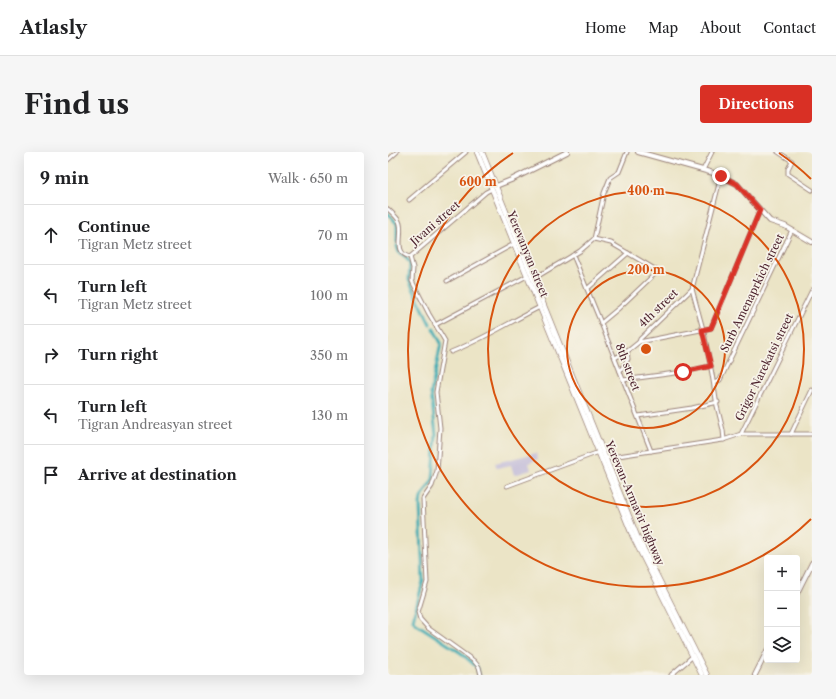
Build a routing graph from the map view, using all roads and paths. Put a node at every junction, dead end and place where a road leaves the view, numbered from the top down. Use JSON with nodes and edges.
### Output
{"nodes":[{"id":1,"x":397,"y":152,"type":"edge"},
{"id":2,"x":466,"y":152,"type":"edge"},
{"id":3,"x":477,"y":152,"type":"edge"},
{"id":4,"x":482,"y":152,"type":"edge"},
{"id":5,"x":567,"y":152,"type":"edge"},
{"id":6,"x":627,"y":152,"type":"edge"},
{"id":7,"x":638,"y":152,"type":"edge"},
{"id":8,"x":712,"y":152,"type":"edge"},
{"id":9,"x":778,"y":152,"type":"edge"},
{"id":10,"x":388,"y":160,"type":"edge"},
{"id":11,"x":703,"y":170,"type":"junction"},
{"id":12,"x":721,"y":176,"type":"junction"},
{"id":13,"x":494,"y":187,"type":"junction"},
{"id":14,"x":812,"y":190,"type":"edge"},
{"id":15,"x":409,"y":200,"type":"dead end"},
{"id":16,"x":388,"y":209,"type":"edge"},
{"id":17,"x":760,"y":210,"type":"junction"},
{"id":18,"x":506,"y":217,"type":"junction"},
{"id":19,"x":792,"y":230,"type":"junction"},
{"id":20,"x":594,"y":239,"type":"junction"},
{"id":21,"x":812,"y":242,"type":"edge"},
{"id":22,"x":514,"y":244,"type":"junction"},
{"id":23,"x":628,"y":253,"type":"junction"},
{"id":24,"x":573,"y":255,"type":"junction"},
{"id":25,"x":410,"y":257,"type":"junction"},
{"id":26,"x":530,"y":277,"type":"junction"},
{"id":27,"x":447,"y":281,"type":"dead end"},
{"id":28,"x":692,"y":288,"type":"junction"},
{"id":29,"x":587,"y":289,"type":"junction"},
{"id":30,"x":812,"y":290,"type":"edge"},
{"id":31,"x":540,"y":307,"type":"junction"},
{"id":32,"x":601,"y":323,"type":"junction"},
{"id":33,"x":435,"y":325,"type":"junction"},
{"id":34,"x":702,"y":330,"type":"junction"},
{"id":35,"x":639,"y":342,"type":"junction"},
{"id":36,"x":629,"y":350,"type":"junction"},
{"id":37,"x":451,"y":352,"type":"dead end"},
{"id":38,"x":615,"y":358,"type":"junction"},
{"id":39,"x":565,"y":363,"type":"junction"},
{"id":40,"x":711,"y":366,"type":"junction"},
{"id":41,"x":620,"y":371,"type":"junction"},
{"id":42,"x":624,"y":380,"type":"junction"},
{"id":43,"x":714,"y":383,"type":"junction"},
{"id":44,"x":812,"y":390,"type":"edge"},
{"id":45,"x":718,"y":402,"type":"junction"},
{"id":46,"x":638,"y":416,"type":"junction"},
{"id":47,"x":741,"y":434,"type":"junction"},
{"id":48,"x":791,"y":434,"type":"junction"},
{"id":49,"x":812,"y":434,"type":"edge"},
{"id":50,"x":723,"y":440,"type":"junction"},
{"id":51,"x":651,"y":451,"type":"junction"},
{"id":52,"x":599,"y":452,"type":"junction"},
{"id":53,"x":605,"y":458,"type":"junction"},
{"id":54,"x":507,"y":486,"type":"dead end"},
{"id":55,"x":812,"y":563,"type":"edge"},
{"id":56,"x":798,"y":591,"type":"edge"},
{"id":57,"x":686,"y":638,"type":"junction"},
{"id":58,"x":691,"y":647,"type":"junction"},
{"id":59,"x":693,"y":656,"type":"junction"},
{"id":60,"x":764,"y":657,"type":"edge"},
{"id":61,"x":482,"y":675,"type":"edge"},
{"id":62,"x":671,"y":675,"type":"edge"},
{"id":63,"x":702,"y":675,"type":"edge"},
{"id":64,"x":707,"y":675,"type":"edge"},
{"id":65,"x":755,"y":675,"type":"edge"}],
"edges":[{"from":1,"to":10,"type":"street"},
{"from":2,"to":15,"type":"street"},
{"from":3,"to":13,"type":"highway","name":"Yerevanyan street"},
{"from":4,"to":13,"type":"highway","name":"Yerevanyan street"},
{"from":5,"to":13,"type":"main road"},
{"from":6,"to":20,"type":"street"},
{"from":7,"to":11,"type":"main road"},
{"from":8,"to":11,"type":"street"},
{"from":9,"to":14,"type":"street"},
{"from":11,"to":12,"type":"main road"},
{"from":12,"to":17,"type":"main road"},
{"from":12,"to":28,"type":"street"},
{"from":13,"to":18,"type":"highway","name":"Yerevanyan street"},
{"from":13,"to":25,"type":"street","name":"Jivani street"},
{"from":16,"to":25,"type":"street"},
{"from":17,"to":19,"type":"main road"},
{"from":17,"to":34,"type":"street"},
{"from":18,"to":22,"type":"highway","name":"Yerevanyan street"},
{"from":18,"to":26,"type":"highway","name":"Yerevanyan street"},
{"from":19,"to":21,"type":"main road"},
{"from":19,"to":43,"type":"street","name":"Surb Amenaprkich street"},
{"from":20,"to":23,"type":"street"},
{"from":20,"to":24,"type":"street"},
{"from":22,"to":26,"type":"highway","name":"Yerevanyan street"},
{"from":22,"to":27,"type":"street"},
{"from":23,"to":29,"type":"street"},
{"from":23,"to":32,"type":"street"},
{"from":24,"to":26,"type":"street"},
{"from":24,"to":29,"type":"street","name":"8th street"},
{"from":25,"to":33,"type":"street"},
{"from":26,"to":31,"type":"highway","name":"Yerevanyan street"},
{"from":26,"to":33,"type":"street"},
{"from":26,"to":39,"type":"highway","name":"Yerevanyan street"},
{"from":28,"to":34,"type":"street"},
{"from":28,"to":35,"type":"street","name":"4th street"},
{"from":29,"to":32,"type":"street","name":"8th street"},
{"from":30,"to":47,"type":"street","name":"Grigor Narekatsi street"},
{"from":31,"to":37,"type":"street"},
{"from":31,"to":39,"type":"highway","name":"Yerevanyan street"},
{"from":32,"to":38,"type":"street","name":"8th street"},
{"from":33,"to":61,"type":"street"},
{"from":34,"to":35,"type":"street"},
{"from":34,"to":40,"type":"street"},
{"from":35,"to":36,"type":"street","name":"4th street"},
{"from":36,"to":38,"type":"street","name":"4th street"},
{"from":36,"to":41,"type":"street"},
{"from":38,"to":41,"type":"street","name":"8th street"},
{"from":39,"to":52,"type":"highway","name":"Yerevan-Armavir highway"},
{"from":39,"to":53,"type":"highway","name":"Yerevan-Armavir highway"},
{"from":40,"to":42,"type":"street"},
{"from":40,"to":43,"type":"street"},
{"from":41,"to":42,"type":"street","name":"8th street"},
{"from":42,"to":46,"type":"street","name":"8th street"},
{"from":43,"to":45,"type":"street"},
{"from":44,"to":48,"type":"street"},
{"from":45,"to":46,"type":"street"},
{"from":45,"to":50,"type":"street"},
{"from":46,"to":51,"type":"street","name":"8th street"},
{"from":47,"to":48,"type":"street"},
{"from":47,"to":50,"type":"street","name":"Grigor Narekatsi street"},
{"from":48,"to":49,"type":"street"},
{"from":50,"to":51,"type":"street","name":"Grigor Narekatsi street"},
{"from":51,"to":53,"type":"street","name":"Grigor Narekatsi street"},
{"from":52,"to":54,"type":"street"},
{"from":52,"to":57,"type":"highway","name":"Yerevan-Armavir highway"},
{"from":53,"to":57,"type":"highway","name":"Yerevan-Armavir highway"},
{"from":55,"to":56,"type":"main road"},
{"from":57,"to":58,"type":"highway","name":"Yerevan-Armavir highway"},
{"from":58,"to":59,"type":"highway"},
{"from":58,"to":64,"type":"highway"},
{"from":59,"to":62,"type":"street"},
{"from":59,"to":63,"type":"highway"},
{"from":60,"to":65,"type":"main road"}]}
